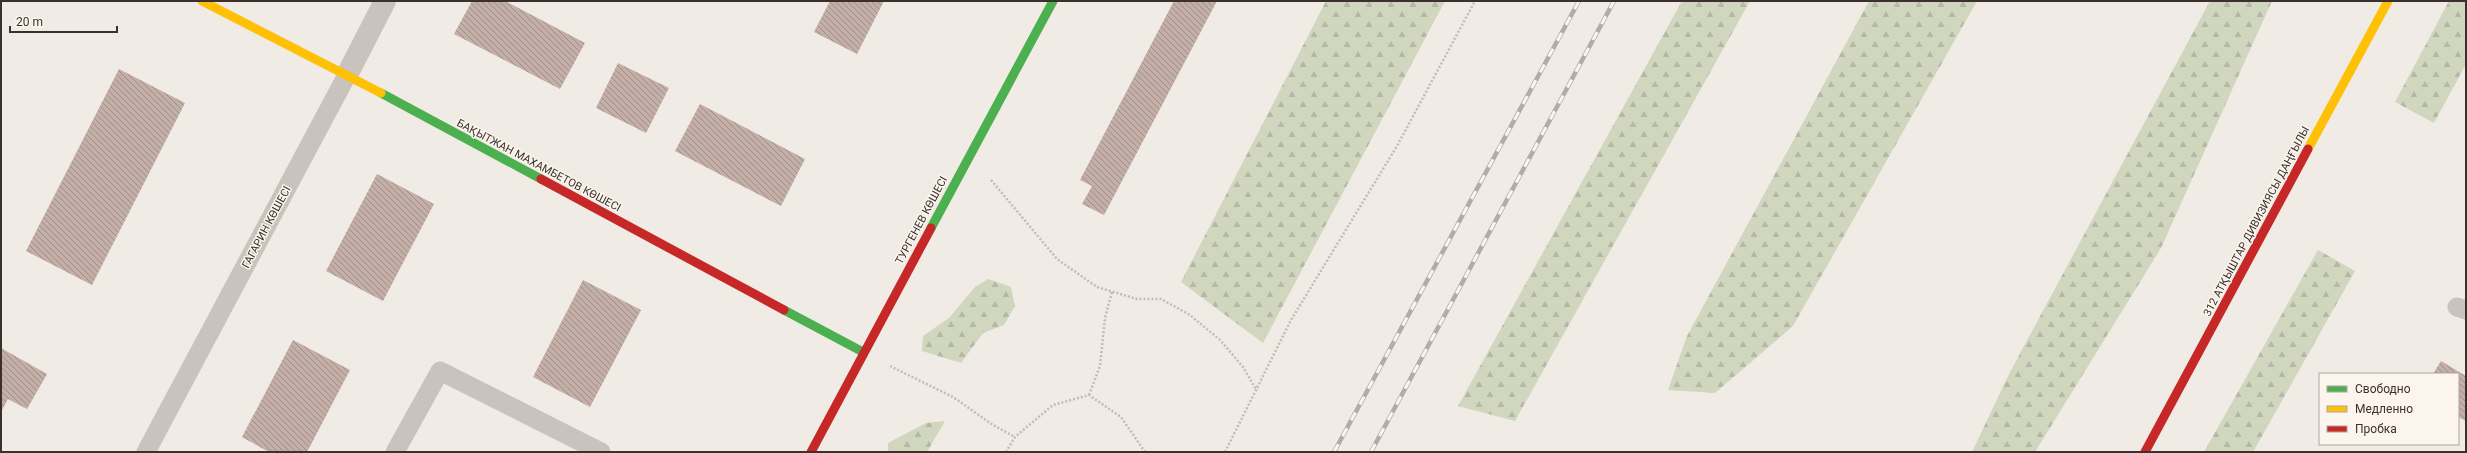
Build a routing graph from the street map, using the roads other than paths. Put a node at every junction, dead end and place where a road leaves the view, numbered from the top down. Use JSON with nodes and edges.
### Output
{"nodes":[{"id":1,"x":202,"y":1,"type":"edge"},
{"id":2,"x":385,"y":1,"type":"edge"},
{"id":3,"x":1053,"y":1,"type":"edge"},
{"id":4,"x":2388,"y":1,"type":"edge"},
{"id":5,"x":347,"y":75,"type":"junction"},
{"id":6,"x":863,"y":352,"type":"junction"},
{"id":7,"x":146,"y":452,"type":"edge"},
{"id":8,"x":395,"y":452,"type":"edge"},
{"id":9,"x":601,"y":452,"type":"edge"},
{"id":10,"x":811,"y":452,"type":"edge"},
{"id":11,"x":2145,"y":452,"type":"edge"}],
"edges":[{"from":1,"to":5,"type":"main road","name":"БАҚЫТЖАН МАХАМБЕТОВ КӨШЕСІ"},
{"from":2,"to":5,"type":"street","name":"ГАГАРИН КӨШЕСІ"},
{"from":3,"to":6,"type":"main road","name":"ТУРГЕНЕВ КӨШЕСІ"},
{"from":4,"to":11,"type":"main road","name":"312 АТҚЫШТАР ДИВИЗИЯСЫ ДАҢҒЫЛЫ"},
{"from":5,"to":6,"type":"main road","name":"БАҚЫТЖАН МАХАМБЕТОВ КӨШЕСІ"},
{"from":5,"to":7,"type":"lane","name":"ГАГАРИН КӨШЕСІ"},
{"from":6,"to":10,"type":"main road","name":"ТУРГЕНЕВ КӨШЕСІ"},
{"from":8,"to":9,"type":"lane"}]}
